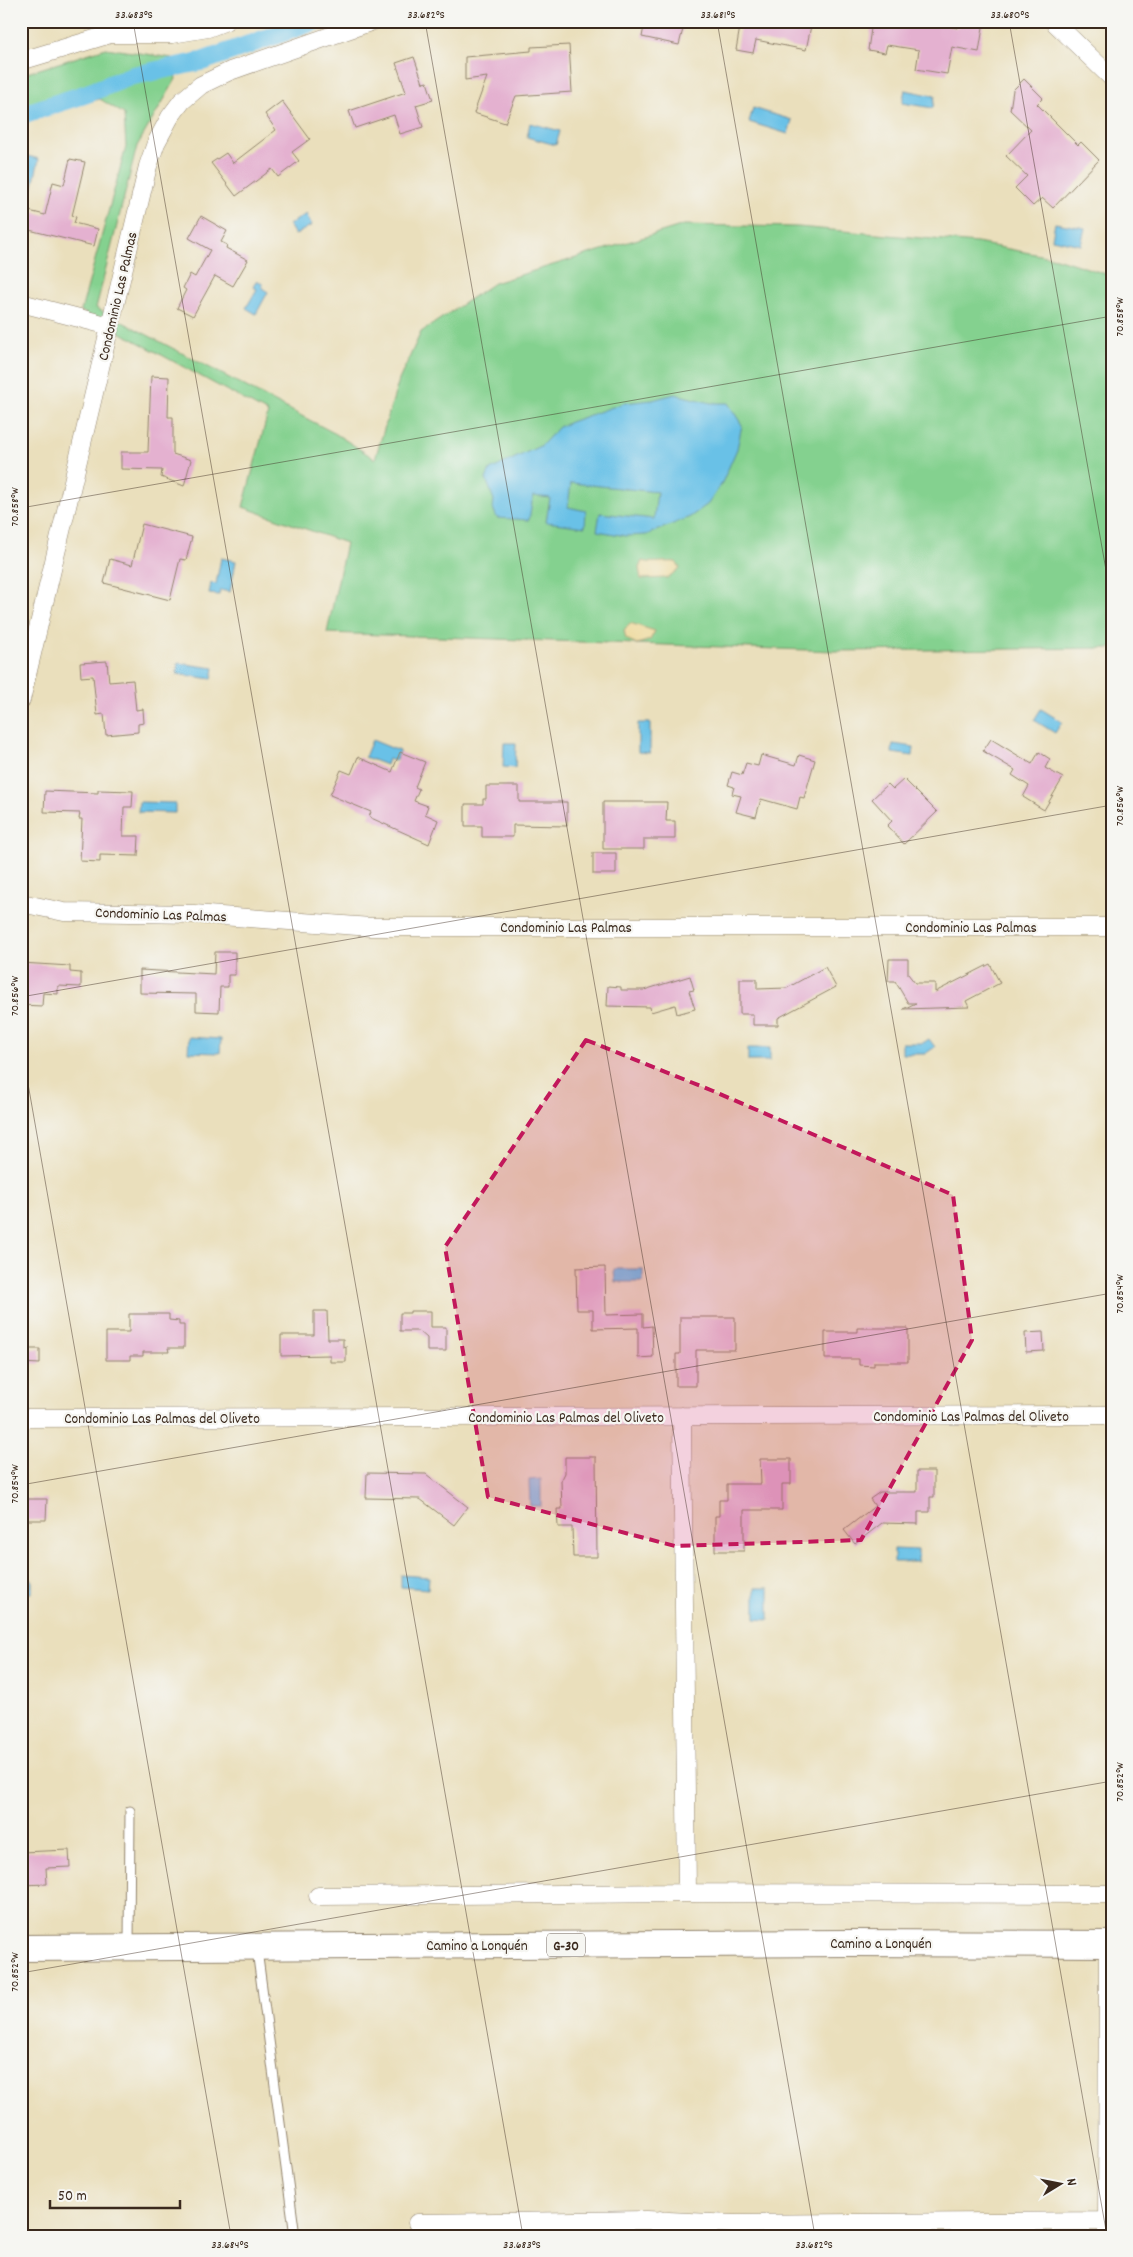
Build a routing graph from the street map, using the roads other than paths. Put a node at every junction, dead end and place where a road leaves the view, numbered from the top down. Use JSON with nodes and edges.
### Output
{"nodes":[{"id":1,"x":226,"y":21,"type":"edge"},
{"id":2,"x":373,"y":21,"type":"edge"},
{"id":3,"x":1053,"y":21,"type":"edge"},
{"id":4,"x":21,"y":61,"type":"edge"},
{"id":5,"x":1112,"y":78,"type":"edge"},
{"id":6,"x":21,"y":303,"type":"edge"},
{"id":7,"x":110,"y":326,"type":"junction"},
{"id":8,"x":21,"y":700,"type":"edge"},
{"id":9,"x":21,"y":903,"type":"edge"},
{"id":10,"x":1112,"y":927,"type":"edge"},
{"id":11,"x":1112,"y":1415,"type":"edge"},
{"id":12,"x":682,"y":1416,"type":"junction"},
{"id":13,"x":21,"y":1418,"type":"edge"},
{"id":14,"x":130,"y":1811,"type":"dead end"},
{"id":15,"x":687,"y":1893,"type":"junction"},
{"id":16,"x":1112,"y":1894,"type":"edge"},
{"id":17,"x":318,"y":1896,"type":"dead end"},
{"id":18,"x":1110,"y":1944,"type":"edge"},
{"id":19,"x":257,"y":1947,"type":"junction"},
{"id":20,"x":21,"y":1948,"type":"edge"},
{"id":21,"x":129,"y":1948,"type":"junction"},
{"id":22,"x":417,"y":2223,"type":"dead end"},
{"id":23,"x":660,"y":2228,"type":"edge"},
{"id":24,"x":1107,"y":2229,"type":"edge"},
{"id":25,"x":295,"y":2236,"type":"edge"}],
"edges":[{"from":1,"to":4,"type":"street"},
{"from":2,"to":7,"type":"street","name":"Condominio Las Palmas"},
{"from":3,"to":5,"type":"street"},
{"from":6,"to":7,"type":"street"},
{"from":7,"to":8,"type":"street","name":"Condominio Las Palmas"},
{"from":9,"to":10,"type":"street","name":"Condominio Las Palmas"},
{"from":11,"to":12,"type":"street","name":"Condominio Las Palmas del Oliveto"},
{"from":12,"to":13,"type":"street","name":"Condominio Las Palmas del Oliveto"},
{"from":12,"to":15,"type":"street"},
{"from":14,"to":21,"type":"lane"},
{"from":15,"to":16,"type":"street"},
{"from":15,"to":17,"type":"street"},
{"from":18,"to":19,"type":"main road","name":"Camino a Lonquén","number":"G-30"},
{"from":18,"to":24,"type":"street"},
{"from":19,"to":21,"type":"main road","name":"Camino a Lonquén","number":"G-30"},
{"from":19,"to":25,"type":"lane"},
{"from":20,"to":21,"type":"main road","name":"Camino a Lonquén","number":"G-30"},
{"from":22,"to":23,"type":"street"},
{"from":23,"to":24,"type":"street"}]}
